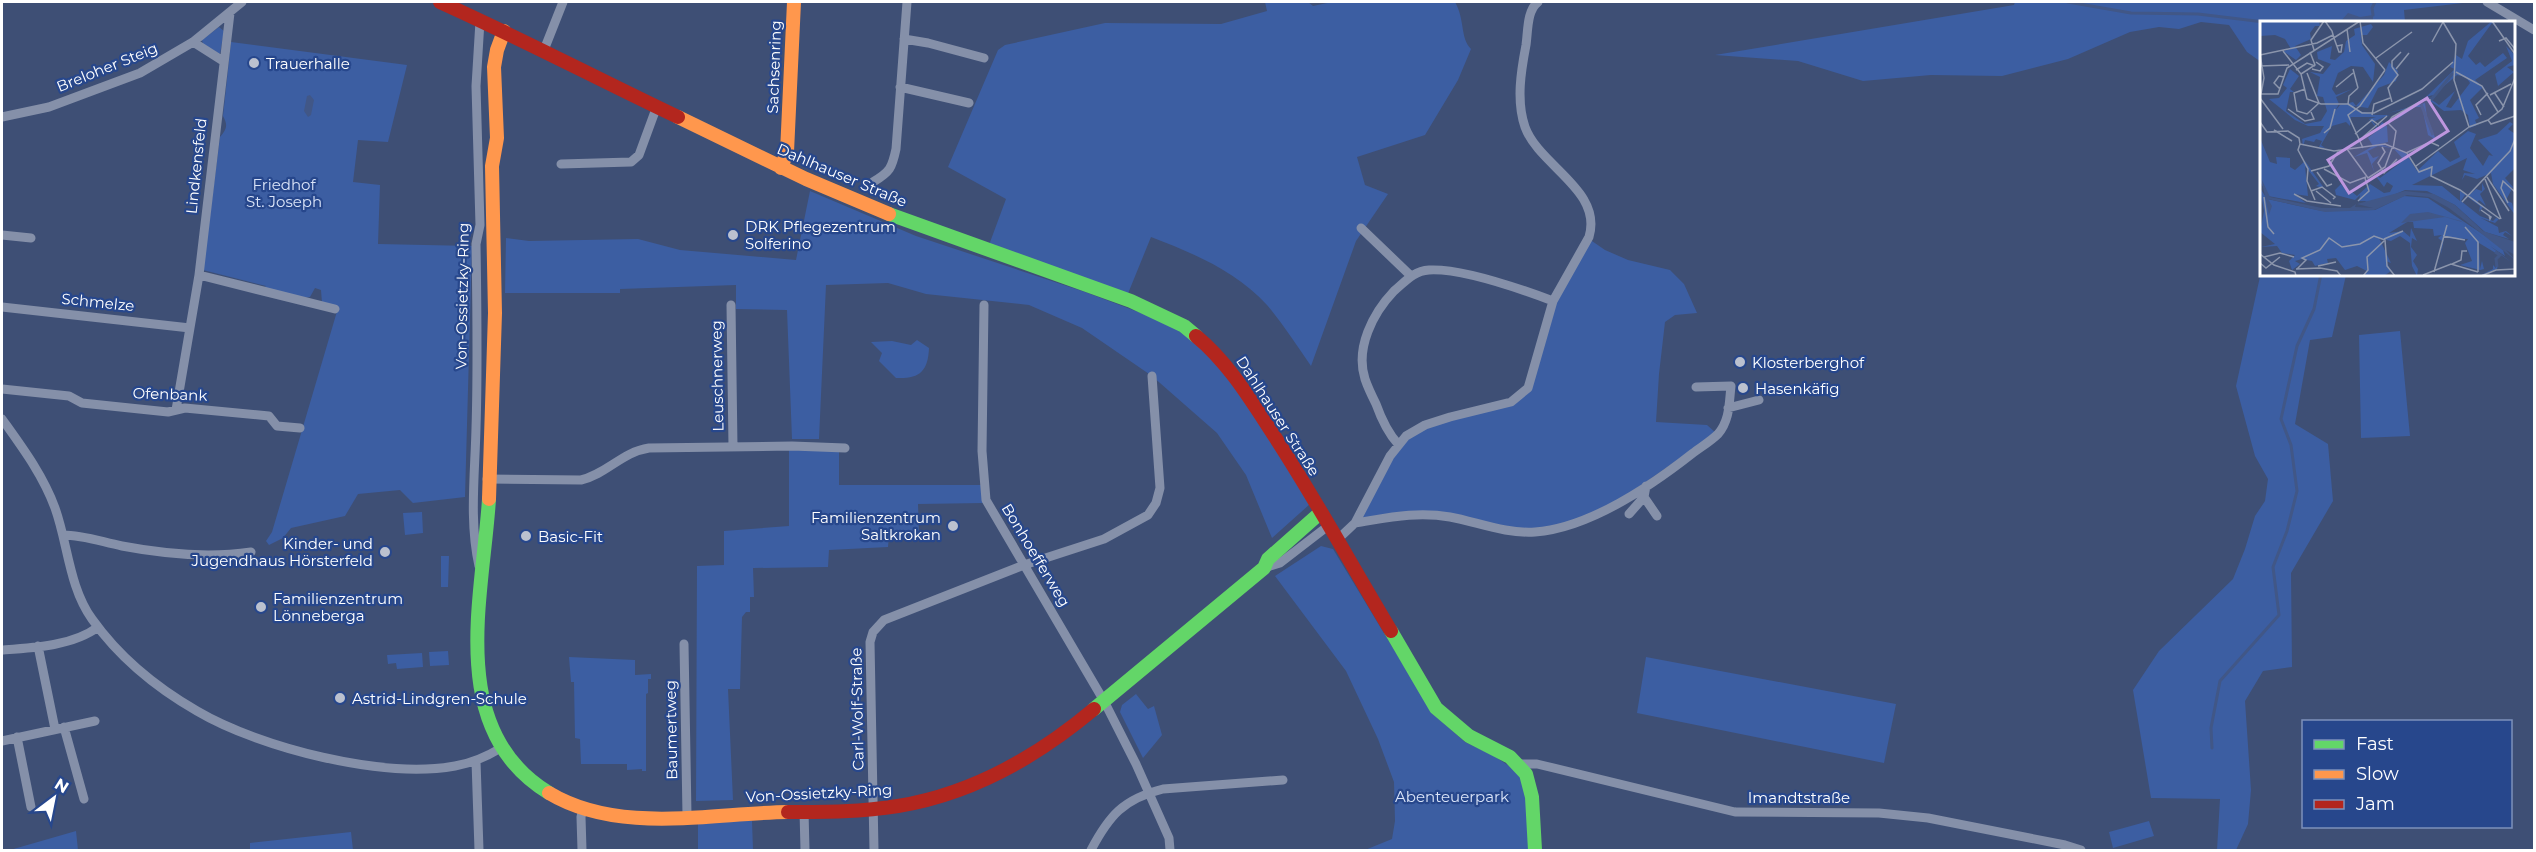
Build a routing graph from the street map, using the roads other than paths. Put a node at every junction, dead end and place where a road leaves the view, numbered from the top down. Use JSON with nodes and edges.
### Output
{"nodes":[{"id":1,"x":242,"y":2,"type":"edge"},
{"id":2,"x":440,"y":2,"type":"edge"},
{"id":3,"x":563,"y":2,"type":"edge"},
{"id":4,"x":794,"y":2,"type":"edge"},
{"id":5,"x":907,"y":2,"type":"edge"},
{"id":6,"x":1538,"y":2,"type":"edge"},
{"id":7,"x":2487,"y":2,"type":"edge"},
{"id":8,"x":230,"y":13,"type":"junction"},
{"id":9,"x":480,"y":21,"type":"junction"},
{"id":10,"x":2535,"y":30,"type":"edge"},
{"id":11,"x":504,"y":31,"type":"junction"},
{"id":12,"x":904,"y":39,"type":"junction"},
{"id":13,"x":193,"y":42,"type":"junction"},
{"id":14,"x":544,"y":50,"type":"junction"},
{"id":15,"x":984,"y":58,"type":"dead end"},
{"id":16,"x":223,"y":60,"type":"junction"},
{"id":17,"x":900,"y":87,"type":"junction"},
{"id":18,"x":969,"y":103,"type":"dead end"},
{"id":19,"x":657,"y":106,"type":"junction"},
{"id":20,"x":2,"y":117,"type":"edge"},
{"id":21,"x":561,"y":164,"type":"dead end"},
{"id":22,"x":781,"y":168,"type":"junction"},
{"id":23,"x":873,"y":182,"type":"dead end"},
{"id":24,"x":1361,"y":228,"type":"dead end"},
{"id":25,"x":2,"y":235,"type":"edge"},
{"id":26,"x":31,"y":238,"type":"dead end"},
{"id":27,"x":199,"y":275,"type":"junction"},
{"id":28,"x":1411,"y":276,"type":"junction"},
{"id":29,"x":1553,"y":301,"type":"junction"},
{"id":30,"x":731,"y":305,"type":"dead end"},
{"id":31,"x":984,"y":305,"type":"dead end"},
{"id":32,"x":2,"y":308,"type":"edge"},
{"id":33,"x":335,"y":309,"type":"dead end"},
{"id":34,"x":190,"y":328,"type":"junction"},
{"id":35,"x":1152,"y":376,"type":"dead end"},
{"id":36,"x":1696,"y":387,"type":"dead end"},
{"id":37,"x":2,"y":389,"type":"edge"},
{"id":38,"x":1759,"y":400,"type":"dead end"},
{"id":39,"x":1728,"y":408,"type":"junction"},
{"id":40,"x":176,"y":410,"type":"junction"},
{"id":41,"x":2,"y":419,"type":"edge"},
{"id":42,"x":300,"y":428,"type":"dead end"},
{"id":43,"x":1398,"y":444,"type":"junction"},
{"id":44,"x":733,"y":447,"type":"junction"},
{"id":45,"x":845,"y":448,"type":"dead end"},
{"id":46,"x":475,"y":479,"type":"junction"},
{"id":47,"x":490,"y":479,"type":"junction"},
{"id":48,"x":1646,"y":486,"type":"junction"},
{"id":49,"x":1644,"y":497,"type":"junction"},
{"id":50,"x":1320,"y":513,"type":"junction"},
{"id":51,"x":1629,"y":514,"type":"dead end"},
{"id":52,"x":1657,"y":516,"type":"dead end"},
{"id":53,"x":1354,"y":523,"type":"junction"},
{"id":54,"x":1328,"y":526,"type":"junction"},
{"id":55,"x":63,"y":535,"type":"junction"},
{"id":56,"x":1337,"y":540,"type":"junction"},
{"id":57,"x":251,"y":552,"type":"dead end"},
{"id":58,"x":1024,"y":565,"type":"junction"},
{"id":59,"x":1264,"y":568,"type":"junction"},
{"id":60,"x":481,"y":572,"type":"junction"},
{"id":61,"x":98,"y":627,"type":"junction"},
{"id":62,"x":684,"y":644,"type":"dead end"},
{"id":63,"x":38,"y":646,"type":"junction"},
{"id":64,"x":2,"y":650,"type":"edge"},
{"id":65,"x":1104,"y":701,"type":"junction"},
{"id":66,"x":95,"y":722,"type":"dead end"},
{"id":67,"x":60,"y":728,"type":"junction"},
{"id":68,"x":17,"y":737,"type":"junction"},
{"id":69,"x":2,"y":741,"type":"edge"},
{"id":70,"x":501,"y":748,"type":"junction"},
{"id":71,"x":476,"y":761,"type":"junction"},
{"id":72,"x":1519,"y":765,"type":"junction"},
{"id":73,"x":1283,"y":780,"type":"dead end"},
{"id":74,"x":1150,"y":793,"type":"junction"},
{"id":75,"x":84,"y":799,"type":"dead end"},
{"id":76,"x":31,"y":807,"type":"dead end"},
{"id":77,"x":583,"y":808,"type":"junction"},
{"id":78,"x":873,"y":809,"type":"junction"},
{"id":79,"x":804,"y":812,"type":"junction"},
{"id":80,"x":687,"y":815,"type":"junction"},
{"id":81,"x":479,"y":850,"type":"edge"},
{"id":82,"x":582,"y":850,"type":"edge"},
{"id":83,"x":805,"y":850,"type":"edge"},
{"id":84,"x":874,"y":850,"type":"edge"},
{"id":85,"x":1090,"y":850,"type":"edge"},
{"id":86,"x":1170,"y":850,"type":"edge"},
{"id":87,"x":1535,"y":850,"type":"edge"},
{"id":88,"x":2081,"y":850,"type":"edge"}],
"edges":[{"from":1,"to":8,"type":"street","name":"Breloher Steig"},
{"from":2,"to":9,"type":"street","name":"Dahlhauser Straße"},
{"from":3,"to":14,"type":"street"},
{"from":4,"to":22,"type":"street","name":"Sachsenring"},
{"from":5,"to":12,"type":"street"},
{"from":6,"to":29,"type":"street"},
{"from":7,"to":10,"type":"street"},
{"from":8,"to":13,"type":"street","name":"Breloher Steig"},
{"from":8,"to":16,"type":"street","name":"Lindkensfeld"},
{"from":9,"to":11,"type":"street","name":"Dahlhauser Straße"},
{"from":9,"to":46,"type":"street","name":"Von-Ossietzky-Ring"},
{"from":11,"to":14,"type":"street","name":"Dahlhauser Straße"},
{"from":11,"to":47,"type":"street","name":"Von-Ossietzky-Ring"},
{"from":12,"to":15,"type":"street"},
{"from":12,"to":17,"type":"street"},
{"from":13,"to":16,"type":"street"},
{"from":13,"to":20,"type":"street","name":"Breloher Steig"},
{"from":14,"to":19,"type":"street","name":"Dahlhauser Straße"},
{"from":16,"to":27,"type":"street","name":"Lindkensfeld"},
{"from":17,"to":18,"type":"street"},
{"from":17,"to":23,"type":"street"},
{"from":19,"to":21,"type":"street"},
{"from":19,"to":22,"type":"street","name":"Dahlhauser Straße"},
{"from":22,"to":50,"type":"street","name":"Dahlhauser Straße"},
{"from":24,"to":28,"type":"street"},
{"from":25,"to":26,"type":"street"},
{"from":27,"to":33,"type":"street"},
{"from":27,"to":34,"type":"street","name":"Lindkensfeld"},
{"from":28,"to":29,"type":"street"},
{"from":28,"to":43,"type":"street"},
{"from":29,"to":43,"type":"street"},
{"from":30,"to":44,"type":"street","name":"Leuschnerweg"},
{"from":31,"to":58,"type":"street","name":"Bonhoefferweg"},
{"from":32,"to":34,"type":"street","name":"Schmelze"},
{"from":34,"to":40,"type":"street","name":"Lindkensfeld"},
{"from":35,"to":58,"type":"street","name":"Carl-Wolf-Straße"},
{"from":36,"to":39,"type":"street"},
{"from":37,"to":40,"type":"street","name":"Ofenbank"},
{"from":38,"to":39,"type":"street"},
{"from":39,"to":48,"type":"street"},
{"from":40,"to":42,"type":"street","name":"Ofenbank"},
{"from":41,"to":55,"type":"street"},
{"from":43,"to":53,"type":"street"},
{"from":44,"to":45,"type":"street"},
{"from":44,"to":47,"type":"street"},
{"from":46,"to":47,"type":"street"},
{"from":46,"to":60,"type":"street","name":"Von-Ossietzky-Ring"},
{"from":47,"to":60,"type":"street","name":"Von-Ossietzky-Ring"},
{"from":48,"to":49,"type":"street"},
{"from":48,"to":53,"type":"street"},
{"from":49,"to":51,"type":"street"},
{"from":49,"to":52,"type":"street"},
{"from":50,"to":54,"type":"street","name":"Dahlhauser Straße"},
{"from":50,"to":59,"type":"street","name":"Von-Ossietzky-Ring"},
{"from":53,"to":56,"type":"street"},
{"from":54,"to":56,"type":"street","name":"Dahlhauser Straße"},
{"from":54,"to":59,"type":"street","name":"Von-Ossietzky-Ring"},
{"from":55,"to":57,"type":"street"},
{"from":55,"to":61,"type":"street"},
{"from":56,"to":72,"type":"street","name":"Dahlhauser Straße"},
{"from":58,"to":65,"type":"street","name":"Bonhoefferweg"},
{"from":58,"to":78,"type":"street","name":"Carl-Wolf-Straße"},
{"from":59,"to":65,"type":"street","name":"Von-Ossietzky-Ring"},
{"from":60,"to":70,"type":"street","name":"Von-Ossietzky-Ring"},
{"from":61,"to":63,"type":"street"},
{"from":61,"to":71,"type":"street"},
{"from":62,"to":80,"type":"street","name":"Baumertweg"},
{"from":63,"to":64,"type":"street"},
{"from":63,"to":67,"type":"street"},
{"from":65,"to":74,"type":"street","name":"Bonhoefferweg"},
{"from":65,"to":78,"type":"street","name":"Von-Ossietzky-Ring"},
{"from":66,"to":67,"type":"street"},
{"from":67,"to":68,"type":"street"},
{"from":67,"to":75,"type":"street"},
{"from":68,"to":69,"type":"street"},
{"from":68,"to":76,"type":"street"},
{"from":70,"to":71,"type":"street"},
{"from":70,"to":77,"type":"street","name":"Von-Ossietzky-Ring"},
{"from":71,"to":81,"type":"street"},
{"from":72,"to":87,"type":"street"},
{"from":72,"to":88,"type":"street","name":"Imandtstraße"},
{"from":73,"to":74,"type":"street"},
{"from":74,"to":85,"type":"street"},
{"from":74,"to":86,"type":"street","name":"Bonhoefferweg"},
{"from":77,"to":80,"type":"street","name":"Von-Ossietzky-Ring"},
{"from":77,"to":82,"type":"street"},
{"from":78,"to":79,"type":"street","name":"Von-Ossietzky-Ring"},
{"from":78,"to":84,"type":"street","name":"Carl-Wolf-Straße"},
{"from":79,"to":80,"type":"street","name":"Von-Ossietzky-Ring"},
{"from":79,"to":83,"type":"street"}]}
